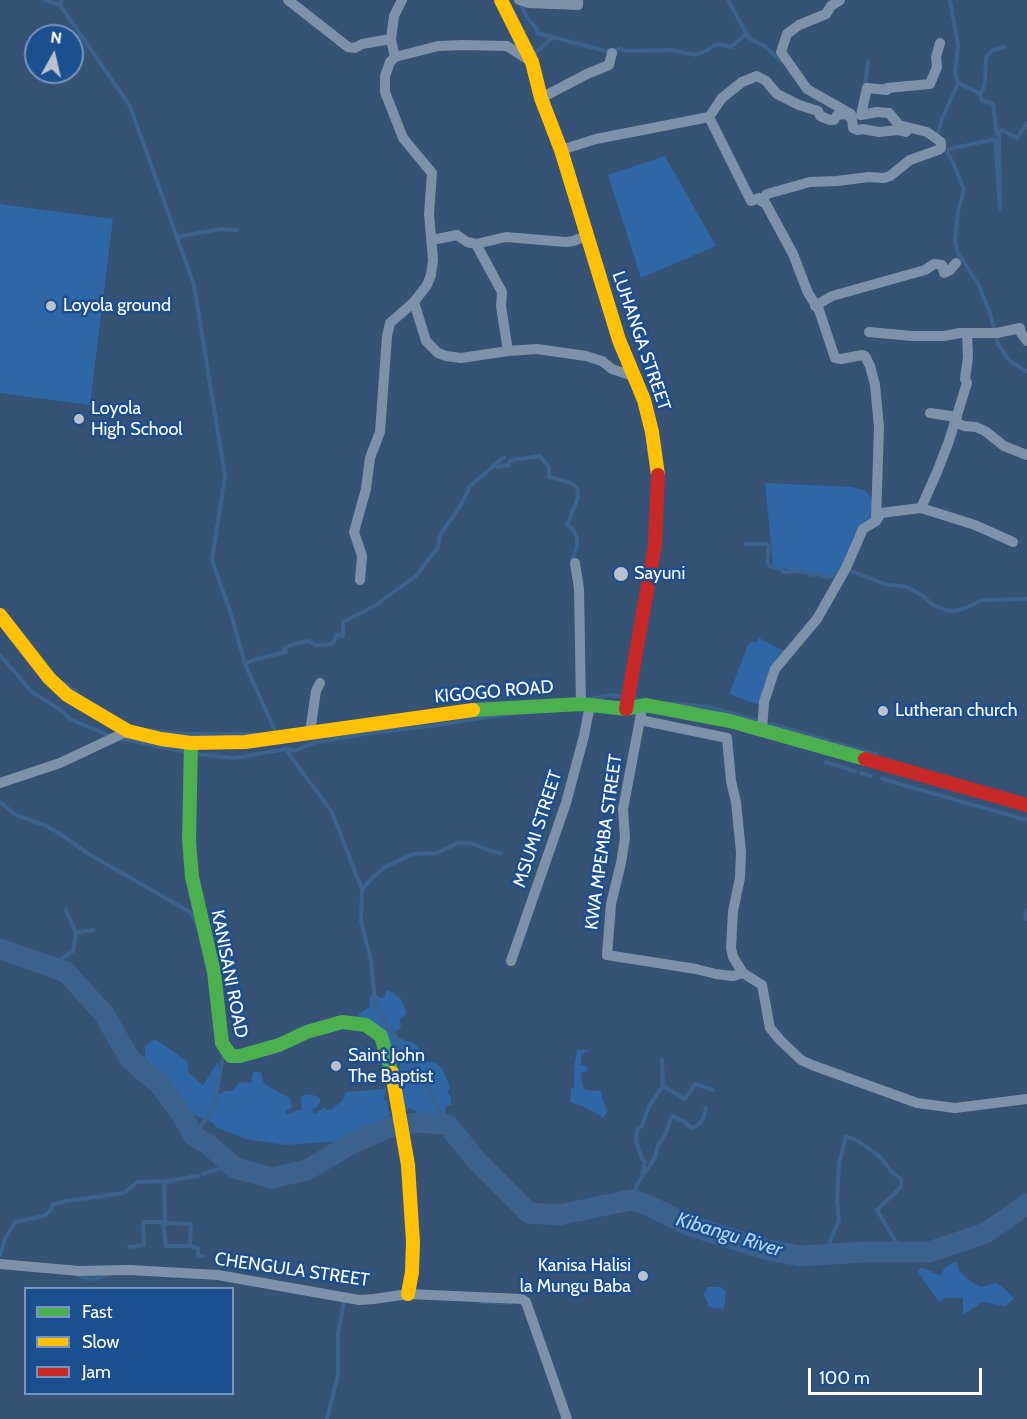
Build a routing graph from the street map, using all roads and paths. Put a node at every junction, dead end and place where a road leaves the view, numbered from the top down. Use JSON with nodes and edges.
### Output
{"nodes":[{"id":1,"x":288,"y":0,"type":"edge"},
{"id":2,"x":402,"y":0,"type":"edge"},
{"id":3,"x":519,"y":0,"type":"edge"},
{"id":4,"x":578,"y":0,"type":"edge"},
{"id":5,"x":840,"y":0,"type":"edge"},
{"id":6,"x":504,"y":1,"type":"edge"},
{"id":7,"x":391,"y":39,"type":"junction"},
{"id":8,"x":940,"y":43,"type":"dead end"},
{"id":9,"x":612,"y":53,"type":"dead end"},
{"id":10,"x":395,"y":57,"type":"junction"},
{"id":11,"x":532,"y":62,"type":"junction"},
{"id":12,"x":540,"y":98,"type":"junction"},
{"id":13,"x":709,"y":117,"type":"junction"},
{"id":14,"x":853,"y":128,"type":"junction"},
{"id":15,"x":911,"y":132,"type":"dead end"},
{"id":16,"x":561,"y":150,"type":"junction"},
{"id":17,"x":761,"y":201,"type":"junction"},
{"id":18,"x":587,"y":236,"type":"junction"},
{"id":19,"x":432,"y":240,"type":"junction"},
{"id":20,"x":476,"y":244,"type":"junction"},
{"id":21,"x":956,"y":263,"type":"dead end"},
{"id":22,"x":414,"y":302,"type":"junction"},
{"id":23,"x":815,"y":306,"type":"junction"},
{"id":24,"x":869,"y":332,"type":"dead end"},
{"id":25,"x":967,"y":333,"type":"junction"},
{"id":26,"x":1027,"y":340,"type":"edge"},
{"id":27,"x":508,"y":351,"type":"junction"},
{"id":28,"x":636,"y":377,"type":"junction"},
{"id":29,"x":930,"y":413,"type":"dead end"},
{"id":30,"x":956,"y":420,"type":"junction"},
{"id":31,"x":1027,"y":455,"type":"edge"},
{"id":32,"x":921,"y":508,"type":"junction"},
{"id":33,"x":876,"y":521,"type":"junction"},
{"id":34,"x":1013,"y":542,"type":"dead end"},
{"id":35,"x":575,"y":563,"type":"dead end"},
{"id":36,"x":360,"y":580,"type":"dead end"},
{"id":37,"x":0,"y":615,"type":"edge"},
{"id":38,"x":320,"y":683,"type":"dead end"},
{"id":39,"x":585,"y":705,"type":"junction"},
{"id":40,"x":645,"y":705,"type":"junction"},
{"id":41,"x":626,"y":709,"type":"junction"},
{"id":42,"x":640,"y":720,"type":"junction"},
{"id":43,"x":730,"y":721,"type":"junction"},
{"id":44,"x":128,"y":731,"type":"junction"},
{"id":45,"x":762,"y":731,"type":"junction"},
{"id":46,"x":310,"y":732,"type":"junction"},
{"id":47,"x":727,"y":738,"type":"junction"},
{"id":48,"x":191,"y":743,"type":"junction"},
{"id":49,"x":0,"y":783,"type":"edge"},
{"id":50,"x":1027,"y":805,"type":"edge"},
{"id":51,"x":511,"y":961,"type":"dead end"},
{"id":52,"x":743,"y":973,"type":"junction"},
{"id":53,"x":1027,"y":1099,"type":"edge"},
{"id":54,"x":0,"y":1264,"type":"edge"},
{"id":55,"x":408,"y":1293,"type":"junction"},
{"id":56,"x":567,"y":1419,"type":"edge"}],
"edges":[{"from":1,"to":7,"type":"street"},
{"from":2,"to":7,"type":"street"},
{"from":3,"to":4,"type":"street"},
{"from":5,"to":14,"type":"street"},
{"from":6,"to":11,"type":"street","name":"LUHANGA STREET"},
{"from":7,"to":10,"type":"street"},
{"from":8,"to":17,"type":"street"},
{"from":9,"to":12,"type":"street"},
{"from":10,"to":11,"type":"street"},
{"from":10,"to":19,"type":"street"},
{"from":11,"to":12,"type":"street","name":"LUHANGA STREET"},
{"from":12,"to":16,"type":"street","name":"LUHANGA STREET"},
{"from":13,"to":14,"type":"street"},
{"from":13,"to":16,"type":"street"},
{"from":13,"to":17,"type":"street"},
{"from":14,"to":15,"type":"street"},
{"from":16,"to":18,"type":"street","name":"LUHANGA STREET"},
{"from":17,"to":23,"type":"street"},
{"from":18,"to":20,"type":"street"},
{"from":18,"to":28,"type":"street","name":"LUHANGA STREET"},
{"from":19,"to":20,"type":"street"},
{"from":19,"to":22,"type":"street"},
{"from":20,"to":27,"type":"street"},
{"from":21,"to":23,"type":"street"},
{"from":22,"to":27,"type":"street"},
{"from":22,"to":36,"type":"street"},
{"from":23,"to":33,"type":"street"},
{"from":24,"to":25,"type":"street"},
{"from":25,"to":26,"type":"street"},
{"from":25,"to":30,"type":"street"},
{"from":27,"to":28,"type":"street"},
{"from":28,"to":41,"type":"street","name":"LUHANGA STREET"},
{"from":29,"to":30,"type":"street"},
{"from":30,"to":31,"type":"street"},
{"from":30,"to":32,"type":"street"},
{"from":32,"to":33,"type":"street"},
{"from":32,"to":34,"type":"street"},
{"from":33,"to":45,"type":"street"},
{"from":35,"to":39,"type":"street","name":"MSUMI STREET"},
{"from":37,"to":44,"type":"street","name":"KIGOGO ROAD"},
{"from":38,"to":46,"type":"street"},
{"from":39,"to":41,"type":"street","name":"KIGOGO ROAD"},
{"from":39,"to":46,"type":"street","name":"KIGOGO ROAD"},
{"from":39,"to":51,"type":"street","name":"MSUMI STREET"},
{"from":40,"to":41,"type":"street","name":"KIGOGO ROAD"},
{"from":40,"to":42,"type":"street","name":"KWA MPEMBA STREET"},
{"from":40,"to":43,"type":"street","name":"KIGOGO ROAD"},
{"from":42,"to":47,"type":"street"},
{"from":42,"to":52,"type":"street","name":"KWA MPEMBA STREET"},
{"from":43,"to":45,"type":"street","name":"KIGOGO ROAD"},
{"from":43,"to":47,"type":"street"},
{"from":44,"to":48,"type":"street","name":"KIGOGO ROAD"},
{"from":44,"to":49,"type":"street"},
{"from":45,"to":50,"type":"street","name":"KIGOGO ROAD"},
{"from":46,"to":48,"type":"street","name":"KIGOGO ROAD"},
{"from":47,"to":52,"type":"street"},
{"from":48,"to":55,"type":"street","name":"KANISANI ROAD"},
{"from":52,"to":53,"type":"street"},
{"from":54,"to":55,"type":"street","name":"CHENGULA STREET"},
{"from":55,"to":56,"type":"street","name":"CHENGULA STREET"}]}
